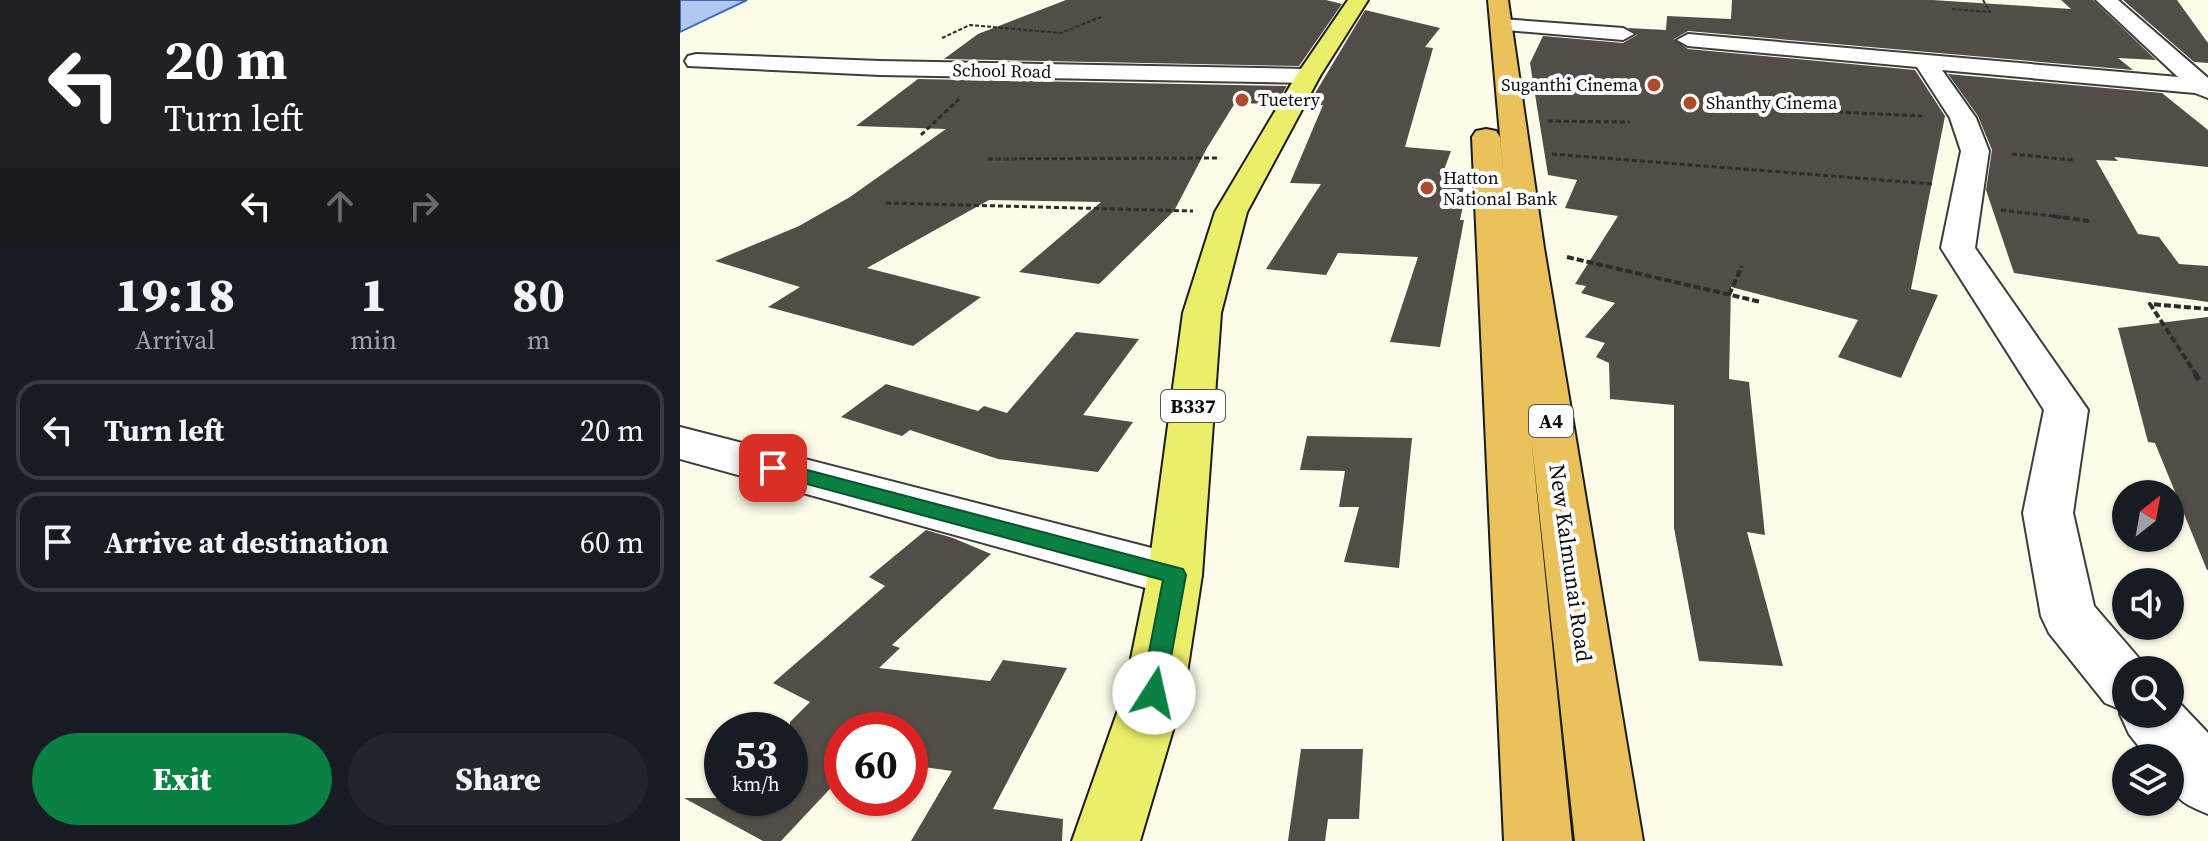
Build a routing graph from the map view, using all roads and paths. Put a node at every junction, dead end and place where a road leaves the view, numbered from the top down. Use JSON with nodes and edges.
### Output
{"nodes":[{"id":1,"x":1358,"y":0,"type":"edge"},
{"id":2,"x":1983,"y":0,"type":"edge"},
{"id":3,"x":2106,"y":0,"type":"edge"},
{"id":4,"x":1491,"y":8,"type":"edge"},
{"id":5,"x":1952,"y":9,"type":"dead end"},
{"id":6,"x":1101,"y":17,"type":"dead end"},
{"id":7,"x":1623,"y":34,"type":"dead end"},
{"id":8,"x":1688,"y":40,"type":"dead end"},
{"id":9,"x":696,"y":61,"type":"dead end"},
{"id":10,"x":1924,"y":61,"type":"junction"},
{"id":11,"x":880,"y":68,"type":"junction"},
{"id":12,"x":1308,"y":76,"type":"junction"},
{"id":13,"x":2205,"y":88,"type":"edge"},
{"id":14,"x":1814,"y":111,"type":"dead end"},
{"id":15,"x":1630,"y":122,"type":"dead end"},
{"id":16,"x":1513,"y":136,"type":"junction"},
{"id":17,"x":1261,"y":158,"type":"junction"},
{"id":18,"x":988,"y":159,"type":"dead end"},
{"id":19,"x":2073,"y":160,"type":"dead end"},
{"id":20,"x":1968,"y":165,"type":"junction"},
{"id":21,"x":886,"y":203,"type":"dead end"},
{"id":22,"x":1231,"y":212,"type":"junction"},
{"id":23,"x":2089,"y":221,"type":"dead end"},
{"id":24,"x":1527,"y":248,"type":"junction"},
{"id":25,"x":1742,"y":266,"type":"dead end"},
{"id":26,"x":1729,"y":295,"type":"junction"},
{"id":27,"x":1761,"y":302,"type":"dead end"},
{"id":28,"x":2208,"y":309,"type":"edge"},
{"id":29,"x":2199,"y":380,"type":"dead end"},
{"id":30,"x":680,"y":443,"type":"edge"},
{"id":31,"x":1175,"y":575,"type":"junction"},
{"id":32,"x":2112,"y":667,"type":"edge"},
{"id":33,"x":2163,"y":728,"type":"edge"},
{"id":34,"x":2208,"y":782,"type":"edge"},
{"id":35,"x":1106,"y":841,"type":"edge"},
{"id":36,"x":1538,"y":841,"type":"edge"},
{"id":37,"x":1609,"y":841,"type":"edge"}],
"edges":[{"from":1,"to":12,"type":"main road","number":"B337"},
{"from":2,"to":5,"type":"path"},
{"from":3,"to":13,"type":"street"},
{"from":4,"to":7,"type":"street"},
{"from":4,"to":16,"type":"highway","name":"New Kalmunai Road","number":"A4"},
{"from":4,"to":36,"type":"highway","number":"A4"},
{"from":6,"to":11,"type":"path"},
{"from":8,"to":10,"type":"street"},
{"from":9,"to":11,"type":"street","name":"School Road"},
{"from":10,"to":13,"type":"street"},
{"from":10,"to":20,"type":"street"},
{"from":11,"to":12,"type":"street","name":"School Road"},
{"from":12,"to":17,"type":"main road","number":"B337"},
{"from":14,"to":20,"type":"path"},
{"from":15,"to":16,"type":"path"},
{"from":16,"to":20,"type":"path"},
{"from":16,"to":24,"type":"highway","name":"New Kalmunai Road","number":"A4"},
{"from":17,"to":18,"type":"path"},
{"from":17,"to":22,"type":"main road","number":"B337"},
{"from":19,"to":20,"type":"path"},
{"from":20,"to":23,"type":"path"},
{"from":20,"to":32,"type":"street"},
{"from":21,"to":22,"type":"path"},
{"from":22,"to":31,"type":"main road","number":"B337"},
{"from":24,"to":26,"type":"path"},
{"from":24,"to":37,"type":"highway","name":"New Kalmunai Road","number":"A4"},
{"from":25,"to":26,"type":"path"},
{"from":26,"to":27,"type":"path"},
{"from":28,"to":29,"type":"path"},
{"from":30,"to":31,"type":"street"},
{"from":31,"to":35,"type":"main road","number":"B337"},
{"from":33,"to":34,"type":"street"}]}
